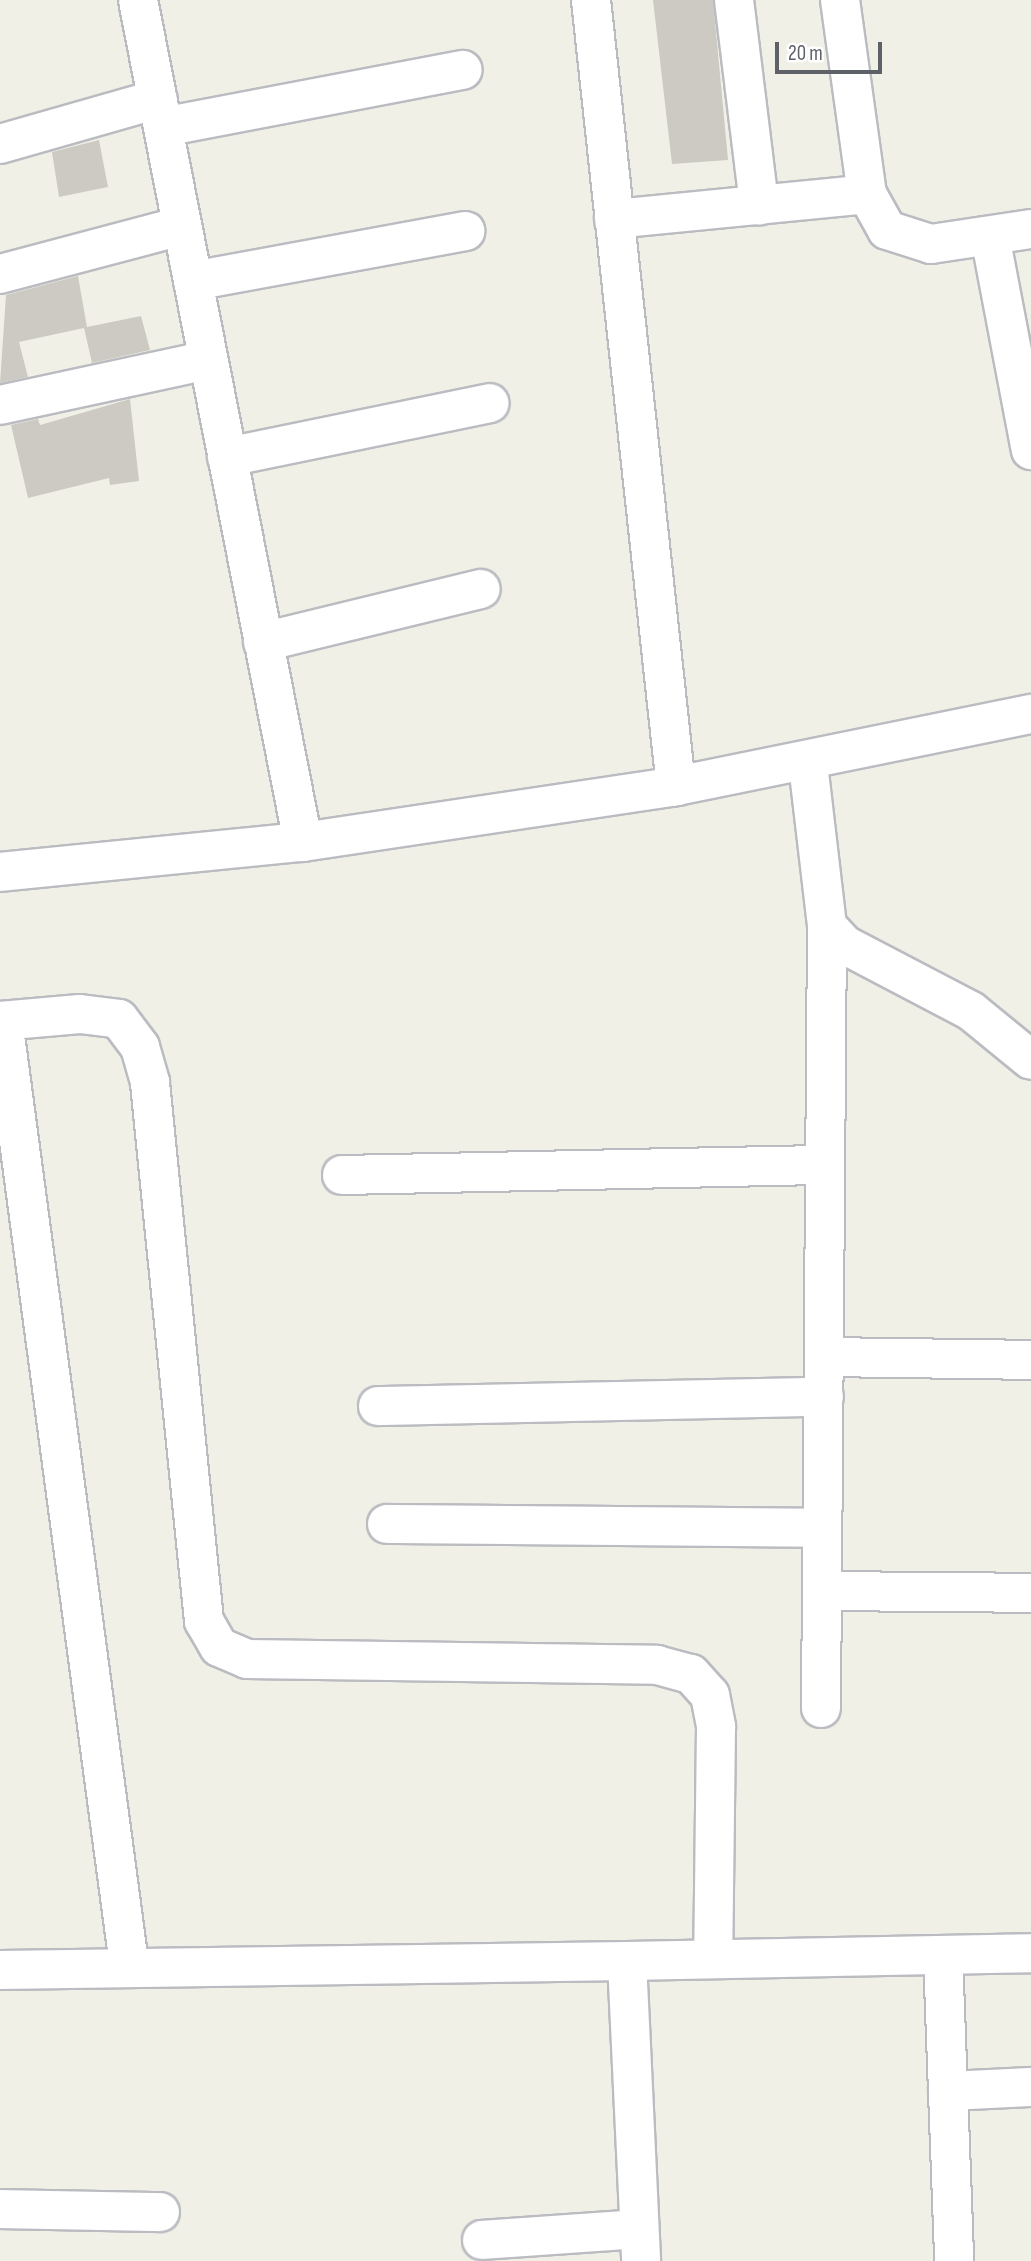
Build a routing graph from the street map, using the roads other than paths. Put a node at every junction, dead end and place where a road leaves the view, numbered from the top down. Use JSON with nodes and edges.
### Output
{"nodes":[{"id":1,"x":138,"y":0,"type":"edge"},
{"id":2,"x":591,"y":0,"type":"edge"},
{"id":3,"x":734,"y":0,"type":"edge"},
{"id":4,"x":840,"y":0,"type":"edge"},
{"id":5,"x":463,"y":70,"type":"dead end"},
{"id":6,"x":160,"y":113,"type":"junction"},
{"id":7,"x":0,"y":144,"type":"edge"},
{"id":8,"x":867,"y":194,"type":"junction"},
{"id":9,"x":759,"y":205,"type":"junction"},
{"id":10,"x":614,"y":219,"type":"junction"},
{"id":11,"x":182,"y":226,"type":"junction"},
{"id":12,"x":1031,"y":229,"type":"edge"},
{"id":13,"x":465,"y":231,"type":"dead end"},
{"id":14,"x":990,"y":236,"type":"junction"},
{"id":15,"x":0,"y":274,"type":"edge"},
{"id":16,"x":193,"y":281,"type":"junction"},
{"id":17,"x":208,"y":360,"type":"junction"},
{"id":18,"x":490,"y":403,"type":"dead end"},
{"id":19,"x":0,"y":405,"type":"edge"},
{"id":20,"x":1031,"y":450,"type":"edge"},
{"id":21,"x":228,"y":457,"type":"junction"},
{"id":22,"x":481,"y":589,"type":"dead end"},
{"id":23,"x":263,"y":642,"type":"junction"},
{"id":24,"x":1031,"y":714,"type":"edge"},
{"id":25,"x":808,"y":764,"type":"junction"},
{"id":26,"x":677,"y":786,"type":"junction"},
{"id":27,"x":303,"y":842,"type":"junction"},
{"id":28,"x":0,"y":872,"type":"edge"},
{"id":29,"x":827,"y":926,"type":"junction"},
{"id":30,"x":1,"y":1021,"type":"edge"},
{"id":31,"x":1031,"y":1060,"type":"edge"},
{"id":32,"x":825,"y":1165,"type":"junction"},
{"id":33,"x":342,"y":1175,"type":"dead end"},
{"id":34,"x":824,"y":1357,"type":"junction"},
{"id":35,"x":1031,"y":1360,"type":"edge"},
{"id":36,"x":824,"y":1397,"type":"junction"},
{"id":37,"x":378,"y":1406,"type":"dead end"},
{"id":38,"x":387,"y":1524,"type":"dead end"},
{"id":39,"x":822,"y":1528,"type":"junction"},
{"id":40,"x":822,"y":1591,"type":"junction"},
{"id":41,"x":1031,"y":1593,"type":"edge"},
{"id":42,"x":821,"y":1708,"type":"dead end"},
{"id":43,"x":1031,"y":1953,"type":"edge"},
{"id":44,"x":943,"y":1955,"type":"junction"},
{"id":45,"x":713,"y":1959,"type":"junction"},
{"id":46,"x":627,"y":1961,"type":"junction"},
{"id":47,"x":129,"y":1964,"type":"junction"},
{"id":48,"x":0,"y":1970,"type":"edge"},
{"id":49,"x":1031,"y":2087,"type":"edge"},
{"id":50,"x":948,"y":2091,"type":"junction"},
{"id":51,"x":0,"y":2209,"type":"edge"},
{"id":52,"x":160,"y":2213,"type":"dead end"},
{"id":53,"x":482,"y":2240,"type":"dead end"},
{"id":54,"x":640,"y":2245,"type":"edge"},
{"id":55,"x":954,"y":2261,"type":"edge"}],
"edges":[{"from":1,"to":6,"type":"street"},
{"from":2,"to":10,"type":"street"},
{"from":3,"to":9,"type":"street"},
{"from":4,"to":8,"type":"street"},
{"from":5,"to":6,"type":"street"},
{"from":6,"to":7,"type":"street"},
{"from":6,"to":11,"type":"street"},
{"from":8,"to":9,"type":"street"},
{"from":8,"to":14,"type":"street"},
{"from":9,"to":10,"type":"street"},
{"from":10,"to":26,"type":"street"},
{"from":11,"to":15,"type":"street"},
{"from":11,"to":16,"type":"street"},
{"from":12,"to":14,"type":"street"},
{"from":13,"to":16,"type":"street"},
{"from":14,"to":20,"type":"street"},
{"from":16,"to":17,"type":"street"},
{"from":17,"to":19,"type":"street"},
{"from":17,"to":21,"type":"street"},
{"from":18,"to":21,"type":"street"},
{"from":21,"to":23,"type":"street"},
{"from":22,"to":23,"type":"street"},
{"from":23,"to":27,"type":"street"},
{"from":24,"to":25,"type":"street"},
{"from":25,"to":26,"type":"street"},
{"from":25,"to":29,"type":"street"},
{"from":26,"to":27,"type":"street"},
{"from":27,"to":28,"type":"street"},
{"from":29,"to":31,"type":"street"},
{"from":29,"to":32,"type":"street"},
{"from":30,"to":45,"type":"street"},
{"from":30,"to":47,"type":"street"},
{"from":32,"to":33,"type":"street"},
{"from":32,"to":34,"type":"street"},
{"from":34,"to":35,"type":"street"},
{"from":34,"to":36,"type":"street"},
{"from":36,"to":37,"type":"street"},
{"from":36,"to":39,"type":"street"},
{"from":38,"to":39,"type":"street"},
{"from":39,"to":40,"type":"street"},
{"from":40,"to":41,"type":"street"},
{"from":40,"to":42,"type":"street"},
{"from":43,"to":44,"type":"street"},
{"from":44,"to":45,"type":"street"},
{"from":44,"to":50,"type":"street"},
{"from":45,"to":46,"type":"street"},
{"from":46,"to":47,"type":"street"},
{"from":46,"to":54,"type":"street"},
{"from":47,"to":48,"type":"street"},
{"from":49,"to":50,"type":"street"},
{"from":50,"to":55,"type":"street"},
{"from":51,"to":52,"type":"street"},
{"from":53,"to":54,"type":"street"}]}
